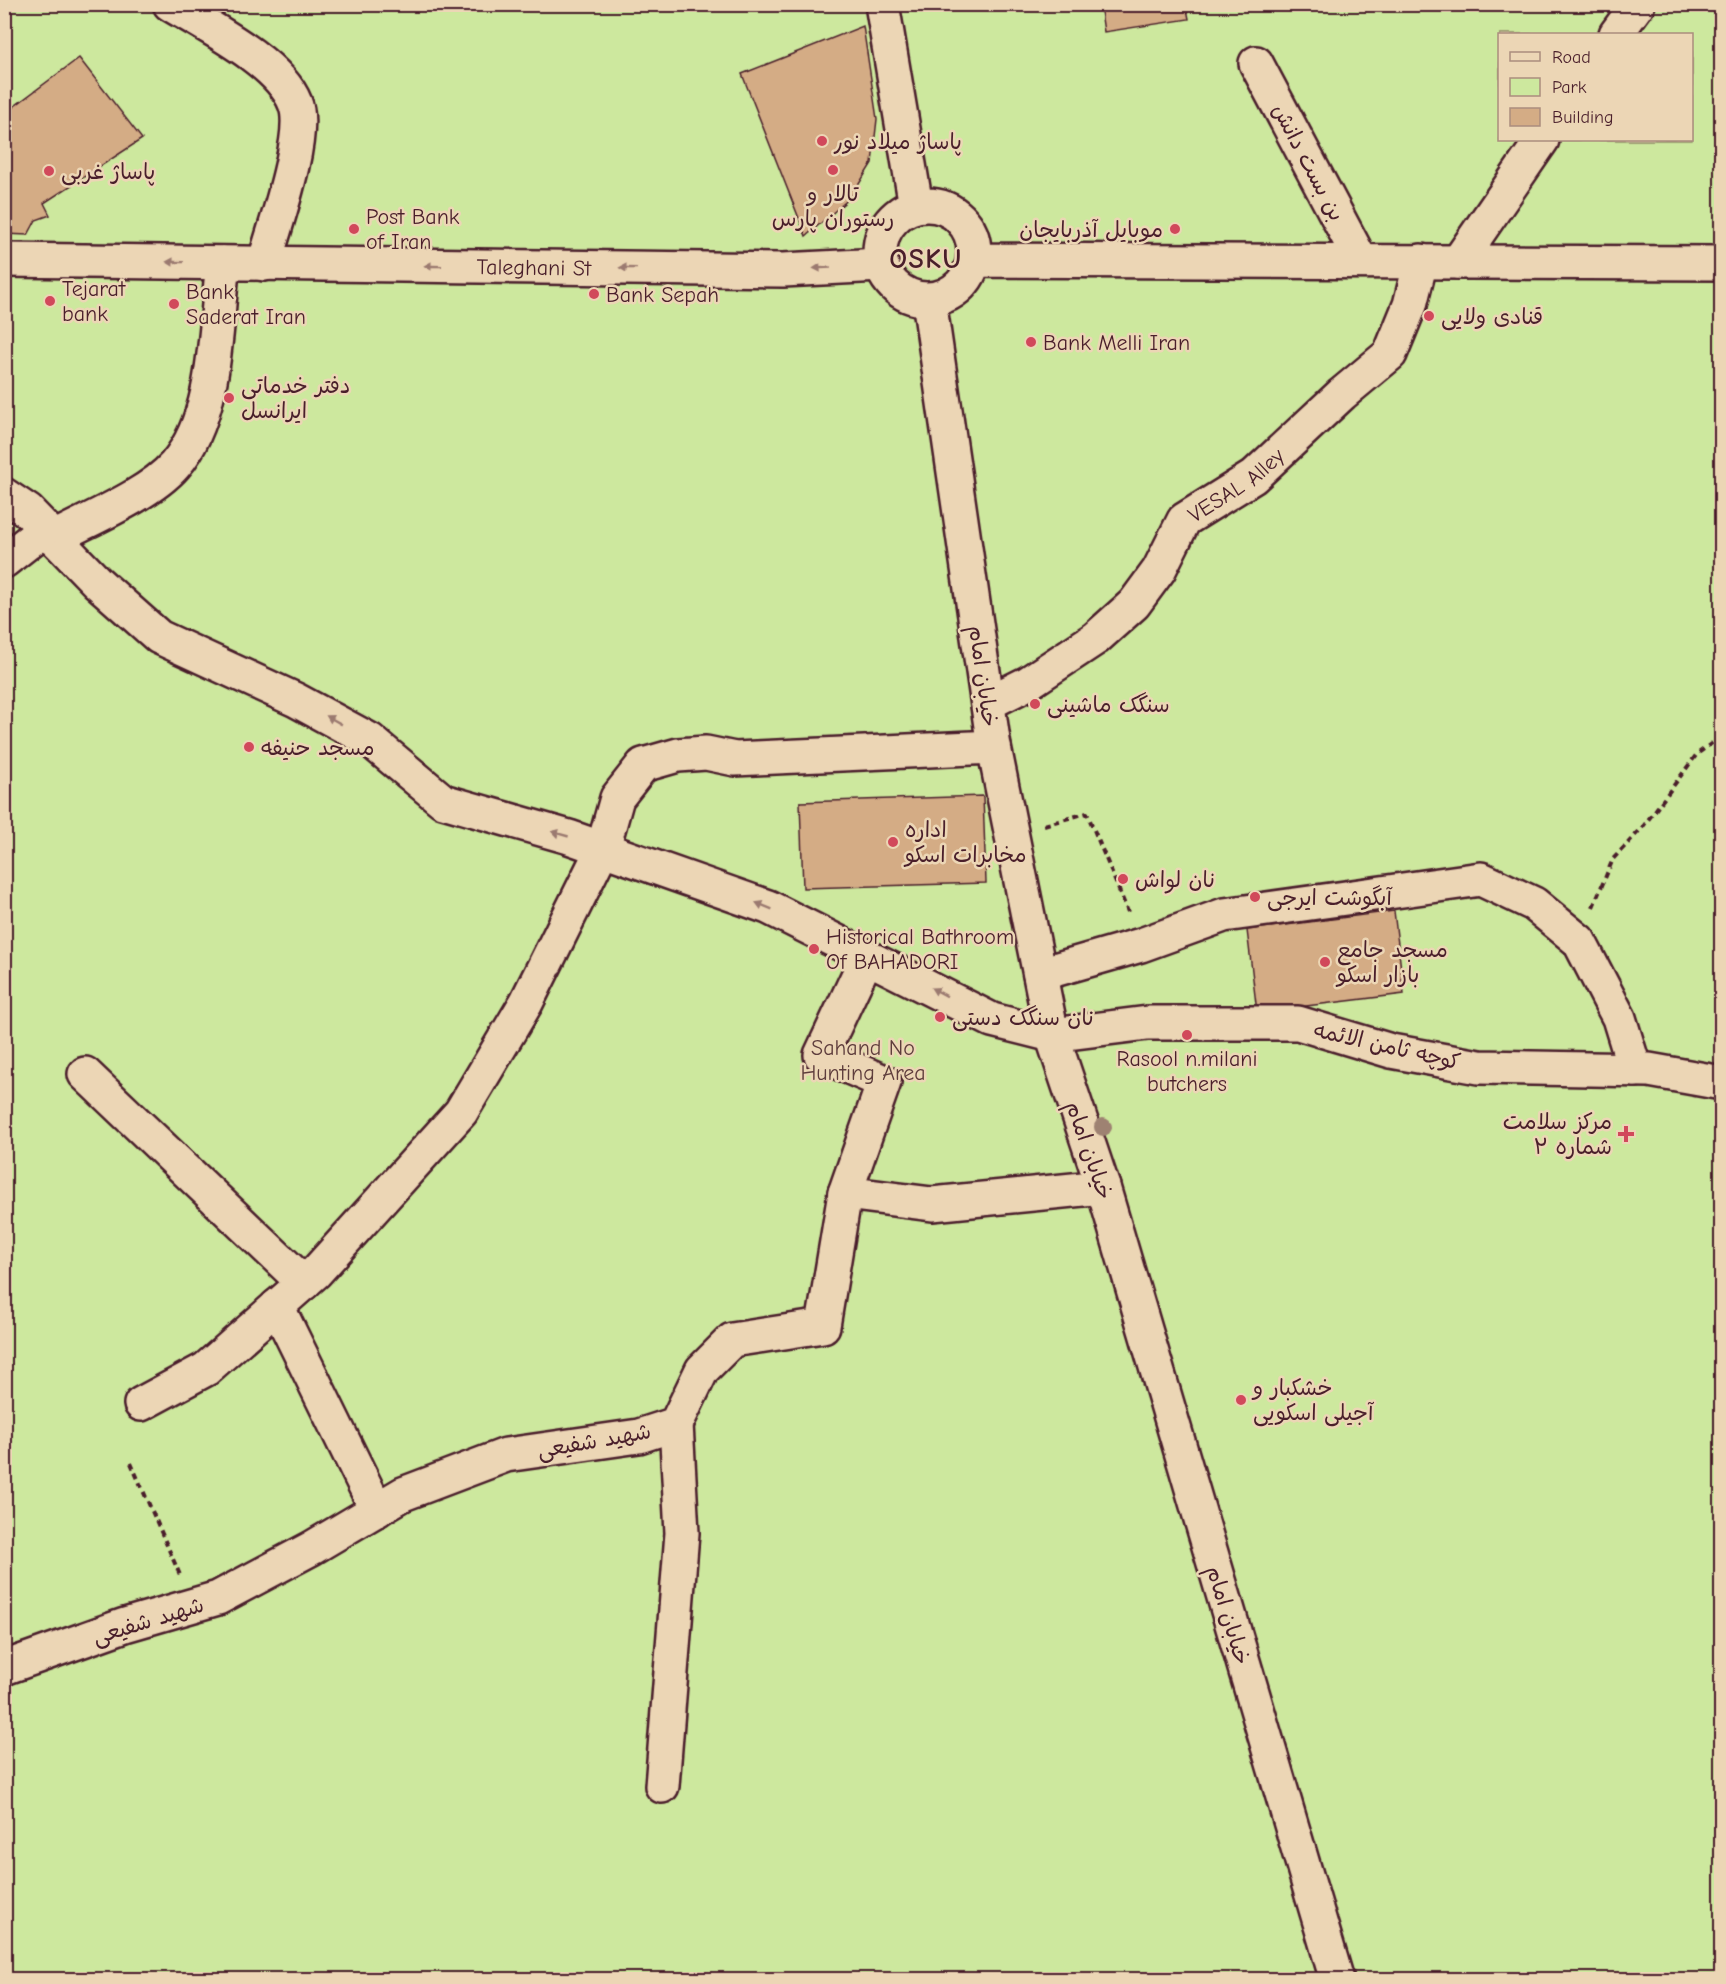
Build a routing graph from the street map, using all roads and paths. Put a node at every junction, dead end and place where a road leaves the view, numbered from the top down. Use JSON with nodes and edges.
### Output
{"nodes":[{"id":1,"x":170,"y":4,"type":"edge"},
{"id":2,"x":882,"y":4,"type":"edge"},
{"id":3,"x":1638,"y":4,"type":"edge"},
{"id":4,"x":1617,"y":33,"type":"edge"},
{"id":5,"x":1256,"y":63,"type":"dead end"},
{"id":6,"x":1541,"y":141,"type":"edge"},
{"id":7,"x":916,"y":206,"type":"junction"},
{"id":8,"x":4,"y":260,"type":"edge"},
{"id":9,"x":974,"y":260,"type":"junction"},
{"id":10,"x":1361,"y":261,"type":"junction"},
{"id":11,"x":1421,"y":261,"type":"junction"},
{"id":12,"x":1458,"y":262,"type":"junction"},
{"id":13,"x":223,"y":263,"type":"junction"},
{"id":14,"x":1722,"y":263,"type":"edge"},
{"id":15,"x":264,"y":264,"type":"junction"},
{"id":16,"x":881,"y":265,"type":"junction"},
{"id":17,"x":929,"y":300,"type":"junction"},
{"id":18,"x":4,"y":495,"type":"edge"},
{"id":19,"x":49,"y":533,"type":"junction"},
{"id":20,"x":4,"y":561,"type":"edge"},
{"id":21,"x":988,"y":703,"type":"junction"},
{"id":22,"x":1722,"y":736,"type":"edge"},
{"id":23,"x":994,"y":747,"type":"junction"},
{"id":24,"x":1012,"y":834,"type":"junction"},
{"id":25,"x":603,"y":848,"type":"junction"},
{"id":26,"x":1579,"y":941,"type":"junction"},
{"id":27,"x":1141,"y":945,"type":"junction"},
{"id":28,"x":867,"y":957,"type":"junction"},
{"id":29,"x":1040,"y":974,"type":"junction"},
{"id":30,"x":1052,"y":1035,"type":"junction"},
{"id":31,"x":1635,"y":1070,"type":"junction"},
{"id":32,"x":85,"y":1074,"type":"dead end"},
{"id":33,"x":1722,"y":1083,"type":"edge"},
{"id":34,"x":1103,"y":1187,"type":"junction"},
{"id":35,"x":845,"y":1193,"type":"junction"},
{"id":36,"x":304,"y":1283,"type":"junction"},
{"id":37,"x":277,"y":1306,"type":"junction"},
{"id":38,"x":141,"y":1404,"type":"dead end"},
{"id":39,"x":676,"y":1425,"type":"junction"},
{"id":40,"x":131,"y":1463,"type":"dead end"},
{"id":41,"x":377,"y":1510,"type":"junction"},
{"id":42,"x":193,"y":1606,"type":"junction"},
{"id":43,"x":4,"y":1668,"type":"edge"},
{"id":44,"x":662,"y":1786,"type":"dead end"},
{"id":45,"x":1337,"y":1980,"type":"edge"}],
"edges":[{"from":1,"to":15,"type":"street"},
{"from":2,"to":7,"type":"street"},
{"from":3,"to":4,"type":"street"},
{"from":5,"to":10,"type":"street","name":"بن بست دانش"},
{"from":6,"to":12,"type":"street"},
{"from":7,"to":9,"type":"street"},
{"from":7,"to":16,"type":"street"},
{"from":13,"to":8,"type":"street","name":"Taleghani St","one_way":true},
{"from":9,"to":10,"type":"street"},
{"from":9,"to":17,"type":"street"},
{"from":10,"to":11,"type":"street"},
{"from":11,"to":12,"type":"street"},
{"from":11,"to":21,"type":"street","name":"VESAL Alley"},
{"from":12,"to":14,"type":"street"},
{"from":13,"to":15,"type":"street","name":"Taleghani St"},
{"from":13,"to":19,"type":"street"},
{"from":16,"to":15,"type":"street","name":"Taleghani St","one_way":true},
{"from":16,"to":17,"type":"street"},
{"from":17,"to":21,"type":"street","name":"خیابان امام"},
{"from":18,"to":19,"type":"street"},
{"from":19,"to":20,"type":"street"},
{"from":25,"to":19,"type":"street","one_way":true},
{"from":21,"to":23,"type":"street","name":"خیابان امام"},
{"from":22,"to":26,"type":"path"},
{"from":23,"to":24,"type":"street","name":"خیابان امام"},
{"from":23,"to":25,"type":"street"},
{"from":24,"to":27,"type":"path"},
{"from":24,"to":29,"type":"street","name":"خیابان امام"},
{"from":28,"to":25,"type":"street","one_way":true},
{"from":25,"to":36,"type":"street"},
{"from":26,"to":27,"type":"street"},
{"from":26,"to":31,"type":"street"},
{"from":27,"to":29,"type":"street"},
{"from":30,"to":28,"type":"street","one_way":true},
{"from":28,"to":35,"type":"street"},
{"from":29,"to":30,"type":"street","name":"خیابان امام"},
{"from":30,"to":31,"type":"street","name":"کوچه ثامن الائمه"},
{"from":30,"to":34,"type":"street","name":"خیابان امام"},
{"from":31,"to":33,"type":"street","name":"کوچه ثامن الائمه"},
{"from":32,"to":36,"type":"street"},
{"from":34,"to":35,"type":"street"},
{"from":34,"to":45,"type":"street","name":"خیابان امام"},
{"from":35,"to":39,"type":"street","name":"شهید شفیعی"},
{"from":36,"to":37,"type":"street"},
{"from":37,"to":38,"type":"street"},
{"from":37,"to":41,"type":"street"},
{"from":39,"to":41,"type":"street","name":"شهید شفیعی"},
{"from":39,"to":44,"type":"street"},
{"from":40,"to":42,"type":"path"},
{"from":41,"to":42,"type":"street","name":"شهید شفیعی"},
{"from":42,"to":43,"type":"street","name":"شهید شفیعی"}]}
